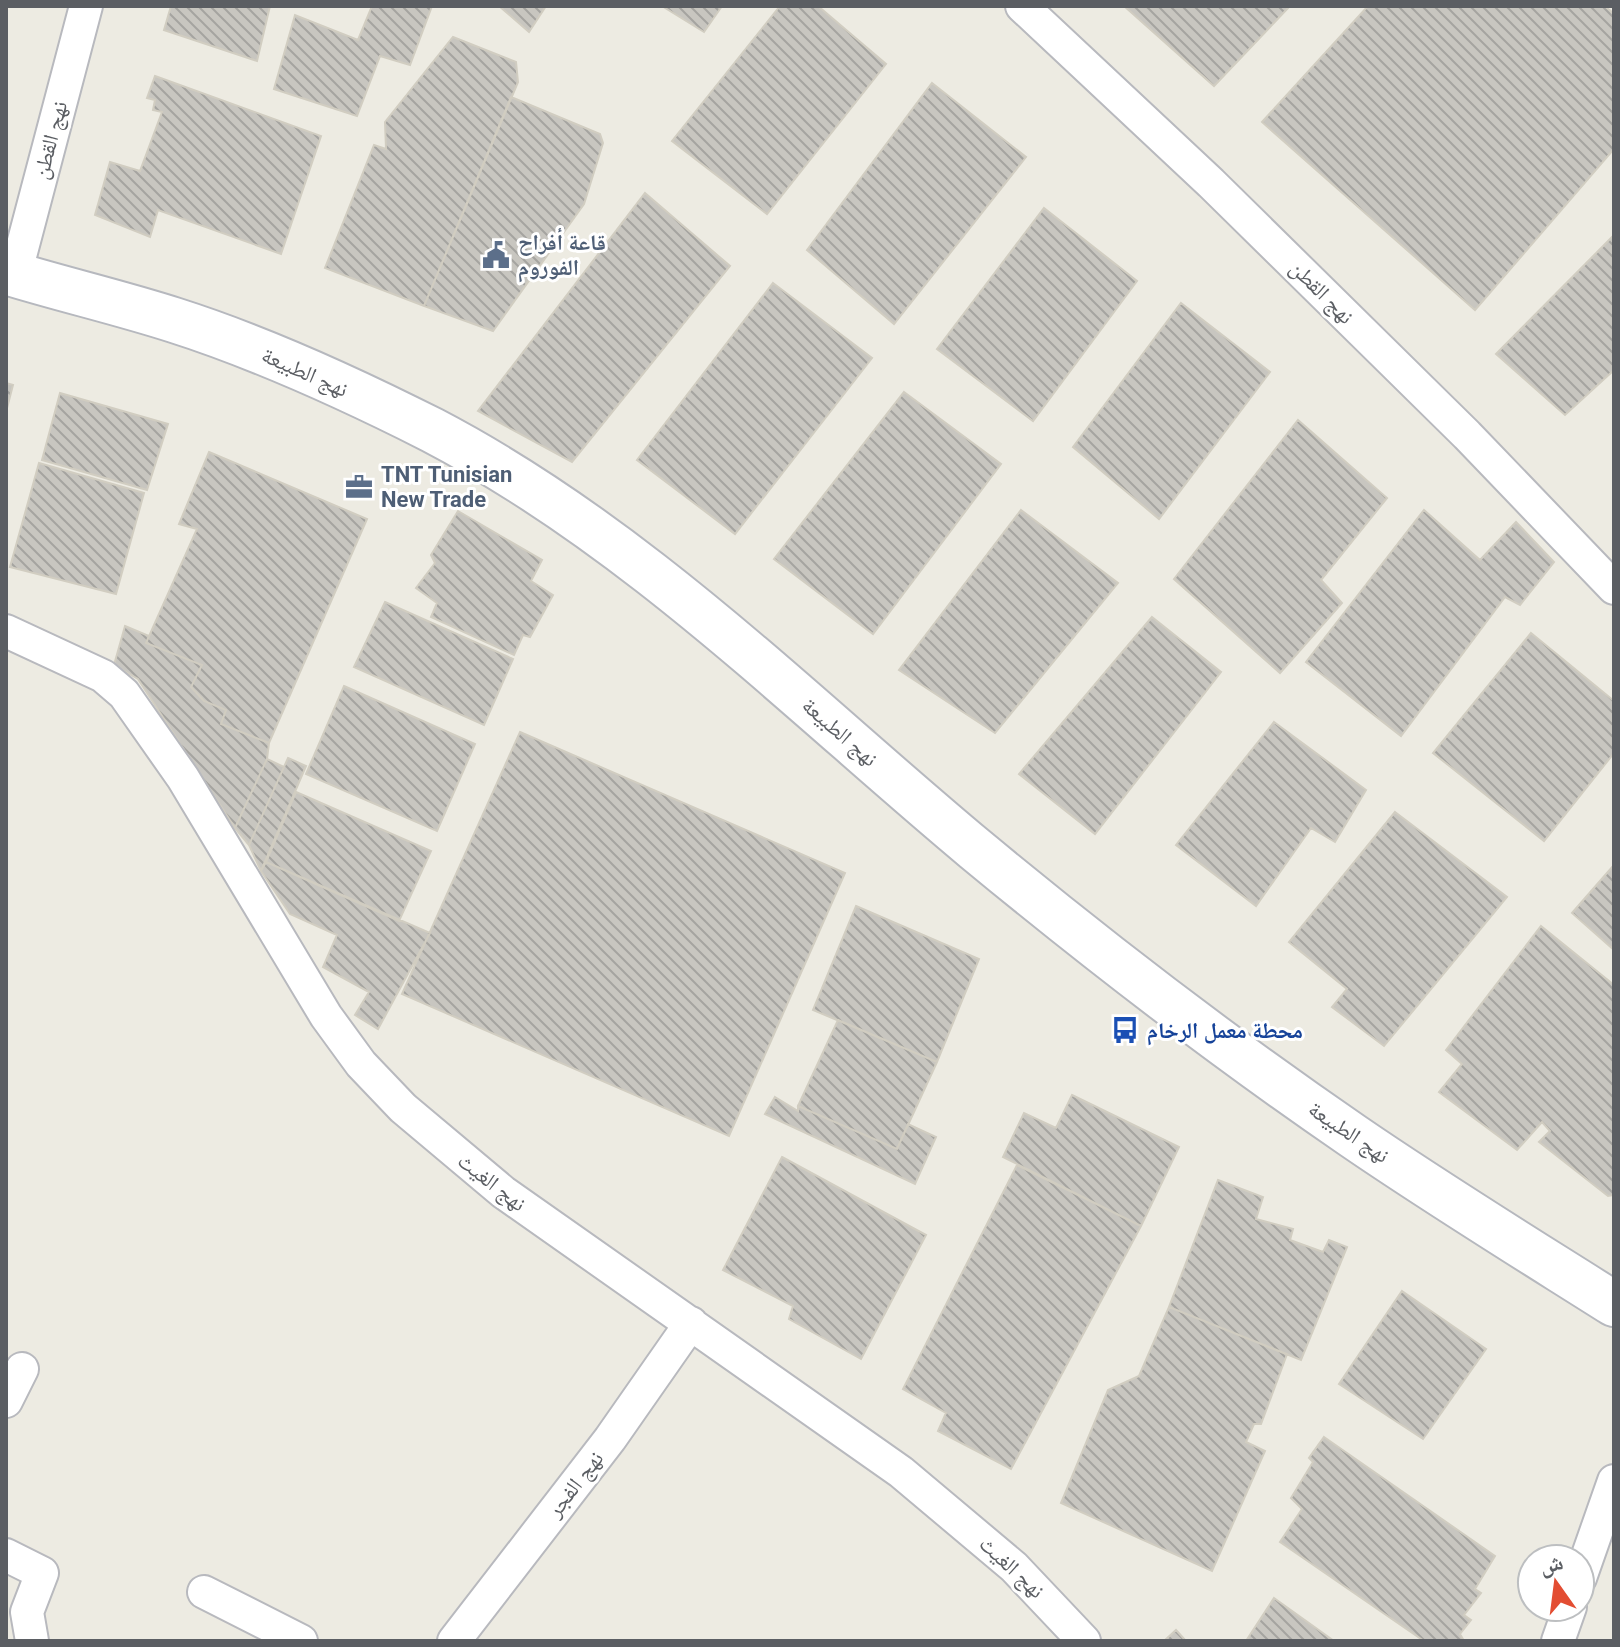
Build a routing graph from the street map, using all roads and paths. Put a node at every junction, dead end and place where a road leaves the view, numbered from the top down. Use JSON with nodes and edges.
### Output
{"nodes":[{"id":1,"x":86,"y":6,"type":"edge"},
{"id":2,"x":1022,"y":6,"type":"edge"},
{"id":3,"x":11,"y":274,"type":"edge"},
{"id":4,"x":1614,"y":588,"type":"edge"},
{"id":5,"x":6,"y":631,"type":"edge"},
{"id":6,"x":1614,"y":1304,"type":"edge"},
{"id":7,"x":691,"y":1323,"type":"junction"},
{"id":8,"x":22,"y":1369,"type":"dead end"},
{"id":9,"x":6,"y":1401,"type":"edge"},
{"id":10,"x":1614,"y":1481,"type":"edge"},
{"id":11,"x":1592,"y":1543,"type":"edge"},
{"id":12,"x":6,"y":1555,"type":"edge"},
{"id":13,"x":204,"y":1592,"type":"dead end"},
{"id":14,"x":32,"y":1641,"type":"edge"},
{"id":15,"x":301,"y":1641,"type":"edge"},
{"id":16,"x":454,"y":1641,"type":"edge"},
{"id":17,"x":1084,"y":1641,"type":"edge"}],
"edges":[{"from":1,"to":3,"type":"street","name":"نهج القطن"},
{"from":2,"to":4,"type":"street","name":"نهج القطن"},
{"from":3,"to":6,"type":"street","name":"نهج الطبيعة"},
{"from":5,"to":7,"type":"street","name":"نهج الغيث"},
{"from":7,"to":16,"type":"street","name":"نهج الفجر"},
{"from":7,"to":17,"type":"street","name":"نهج الغيث"},
{"from":8,"to":9,"type":"street"},
{"from":10,"to":11,"type":"street"},
{"from":12,"to":14,"type":"street"},
{"from":13,"to":15,"type":"street"}]}
